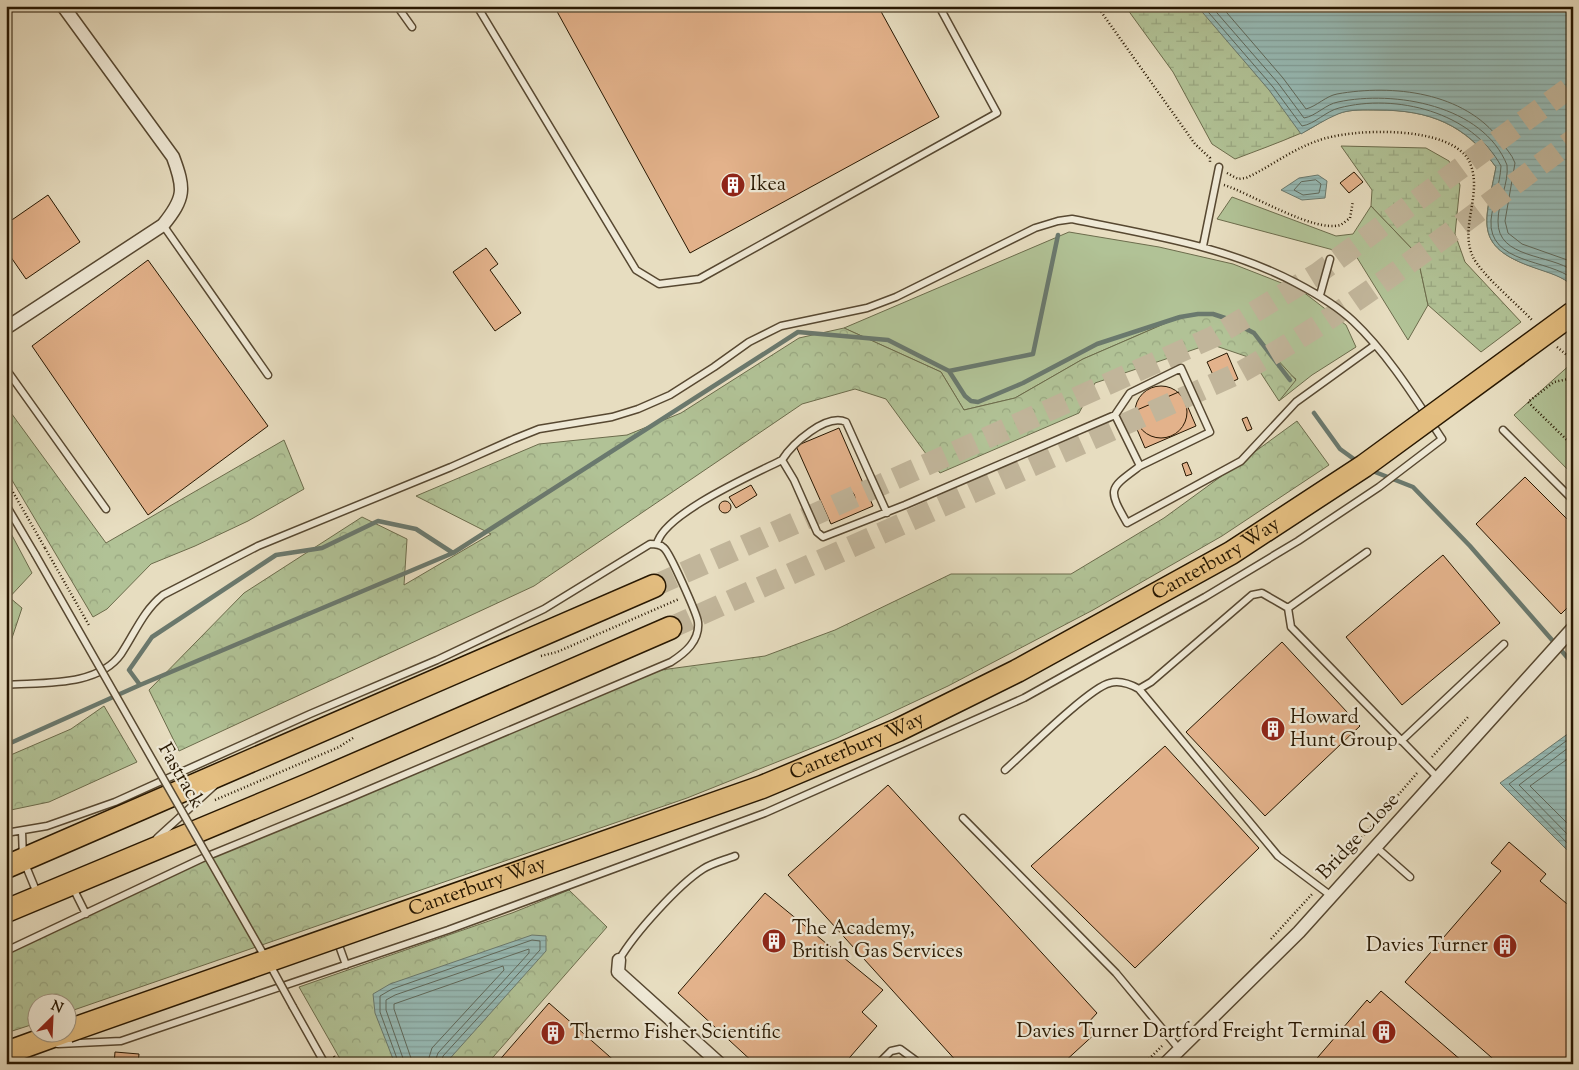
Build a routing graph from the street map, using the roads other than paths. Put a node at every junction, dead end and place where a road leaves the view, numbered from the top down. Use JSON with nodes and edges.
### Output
{"nodes":[{"id":1,"x":63,"y":6,"type":"edge"},
{"id":2,"x":397,"y":6,"type":"edge"},
{"id":3,"x":477,"y":6,"type":"edge"},
{"id":4,"x":939,"y":6,"type":"edge"},
{"id":5,"x":412,"y":27,"type":"dead end"},
{"id":6,"x":1219,"y":167,"type":"road end"},
{"id":7,"x":163,"y":225,"type":"junction"},
{"id":8,"x":1203,"y":246,"type":"junction"},
{"id":9,"x":1330,"y":259,"type":"dead end"},
{"id":10,"x":1320,"y":295,"type":"junction"},
{"id":11,"x":1573,"y":313,"type":"edge"},
{"id":12,"x":6,"y":328,"type":"edge"},
{"id":13,"x":1375,"y":345,"type":"junction"},
{"id":14,"x":6,"y":369,"type":"edge"},
{"id":15,"x":268,"y":375,"type":"dead end"},
{"id":16,"x":1115,"y":415,"type":"junction"},
{"id":17,"x":1503,"y":430,"type":"dead end"},
{"id":18,"x":782,"y":460,"type":"junction"},
{"id":19,"x":1140,"y":466,"type":"junction"},
{"id":20,"x":1573,"y":500,"type":"edge"},
{"id":21,"x":6,"y":505,"type":"edge"},
{"id":22,"x":106,"y":509,"type":"dead end"},
{"id":23,"x":887,"y":513,"type":"junction"},
{"id":24,"x":657,"y":544,"type":"junction"},
{"id":25,"x":1367,"y":552,"type":"dead end"},
{"id":26,"x":654,"y":586,"type":"tunnel mouth"},
{"id":27,"x":1288,"y":608,"type":"junction"},
{"id":28,"x":670,"y":628,"type":"tunnel mouth"},
{"id":29,"x":1573,"y":628,"type":"edge"},
{"id":30,"x":1504,"y":644,"type":"dead end"},
{"id":31,"x":6,"y":685,"type":"edge"},
{"id":32,"x":1139,"y":689,"type":"junction"},
{"id":33,"x":1401,"y":741,"type":"junction"},
{"id":34,"x":235,"y":766,"type":"junction"},
{"id":35,"x":1005,"y":770,"type":"dead end"},
{"id":36,"x":1439,"y":778,"type":"junction"},
{"id":37,"x":963,"y":818,"type":"dead end"},
{"id":38,"x":22,"y":831,"type":"junction"},
{"id":39,"x":6,"y":833,"type":"edge"},
{"id":40,"x":1376,"y":847,"type":"junction"},
{"id":41,"x":140,"y":854,"type":"junction"},
{"id":42,"x":735,"y":856,"type":"dead end"},
{"id":43,"x":13,"y":860,"type":"edge"},
{"id":44,"x":1410,"y":877,"type":"dead end"},
{"id":45,"x":70,"y":883,"type":"junction"},
{"id":46,"x":1330,"y":895,"type":"junction"},
{"id":47,"x":38,"y":897,"type":"junction"},
{"id":48,"x":6,"y":911,"type":"edge"},
{"id":49,"x":86,"y":914,"type":"junction"},
{"id":50,"x":332,"y":928,"type":"dead end"},
{"id":51,"x":6,"y":951,"type":"edge"},
{"id":52,"x":619,"y":960,"type":"joint"},
{"id":53,"x":346,"y":965,"type":"junction"},
{"id":54,"x":78,"y":1027,"type":"edge"},
{"id":55,"x":35,"y":1042,"type":"edge"},
{"id":56,"x":1179,"y":1049,"type":"junction"},
{"id":57,"x":6,"y":1052,"type":"edge"},
{"id":58,"x":6,"y":1058,"type":"edge"},
{"id":59,"x":325,"y":1064,"type":"edge"},
{"id":60,"x":720,"y":1064,"type":"edge"},
{"id":61,"x":878,"y":1064,"type":"edge"},
{"id":62,"x":916,"y":1064,"type":"edge"},
{"id":63,"x":1165,"y":1064,"type":"edge"}],
"edges":[{"from":1,"to":7,"type":"street"},
{"from":2,"to":5,"type":"lane"},
{"from":3,"to":4,"type":"lane"},
{"from":6,"to":8,"type":"lane"},
{"from":7,"to":12,"type":"street"},
{"from":7,"to":15,"type":"lane"},
{"from":8,"to":10,"type":"lane"},
{"from":8,"to":31,"type":"lane"},
{"from":9,"to":10,"type":"lane"},
{"from":10,"to":13,"type":"lane"},
{"from":11,"to":54,"type":"highway","name":"Canterbury Way","bridge":true},
{"from":13,"to":19,"type":"lane"},
{"from":13,"to":53,"type":"lane"},
{"from":14,"to":22,"type":"lane"},
{"from":16,"to":19,"type":"lane"},
{"from":16,"to":19,"type":"lane"},
{"from":16,"to":23,"type":"lane"},
{"from":17,"to":20,"type":"lane"},
{"from":18,"to":23,"type":"lane"},
{"from":18,"to":23,"type":"lane"},
{"from":18,"to":24,"type":"lane"},
{"from":21,"to":59,"type":"lane","name":"Fastrack","bridge":true},
{"from":24,"to":38,"type":"lane"},
{"from":24,"to":49,"type":"lane"},
{"from":25,"to":27,"type":"lane"},
{"from":26,"to":34,"type":"highway"},
{"from":27,"to":32,"type":"lane"},
{"from":27,"to":33,"type":"lane"},
{"from":28,"to":41,"type":"highway"},
{"from":29,"to":36,"type":"street","name":"Bridge Close"},
{"from":30,"to":33,"type":"lane"},
{"from":32,"to":35,"type":"lane"},
{"from":32,"to":46,"type":"lane"},
{"from":33,"to":36,"type":"lane"},
{"from":34,"to":41,"type":"lane"},
{"from":34,"to":43,"type":"highway"},
{"from":36,"to":40,"type":"street","name":"Bridge Close"},
{"from":37,"to":56,"type":"lane"},
{"from":38,"to":39,"type":"lane"},
{"from":38,"to":43,"type":"lane"},
{"from":40,"to":44,"type":"lane"},
{"from":40,"to":46,"type":"street","name":"Bridge Close"},
{"from":41,"to":45,"type":"highway"},
{"from":42,"to":52,"type":"lane"},
{"from":43,"to":47,"type":"lane"},
{"from":45,"to":47,"type":"highway"},
{"from":45,"to":49,"type":"lane"},
{"from":46,"to":56,"type":"street","name":"Bridge Close"},
{"from":47,"to":48,"type":"highway"},
{"from":49,"to":51,"type":"lane"},
{"from":50,"to":53,"type":"lane"},
{"from":52,"to":60,"type":"street"},
{"from":53,"to":58,"type":"lane"},
{"from":55,"to":57,"type":"highway"},
{"from":56,"to":63,"type":"street","name":"Bridge Close"},
{"from":61,"to":62,"type":"lane"}]}
